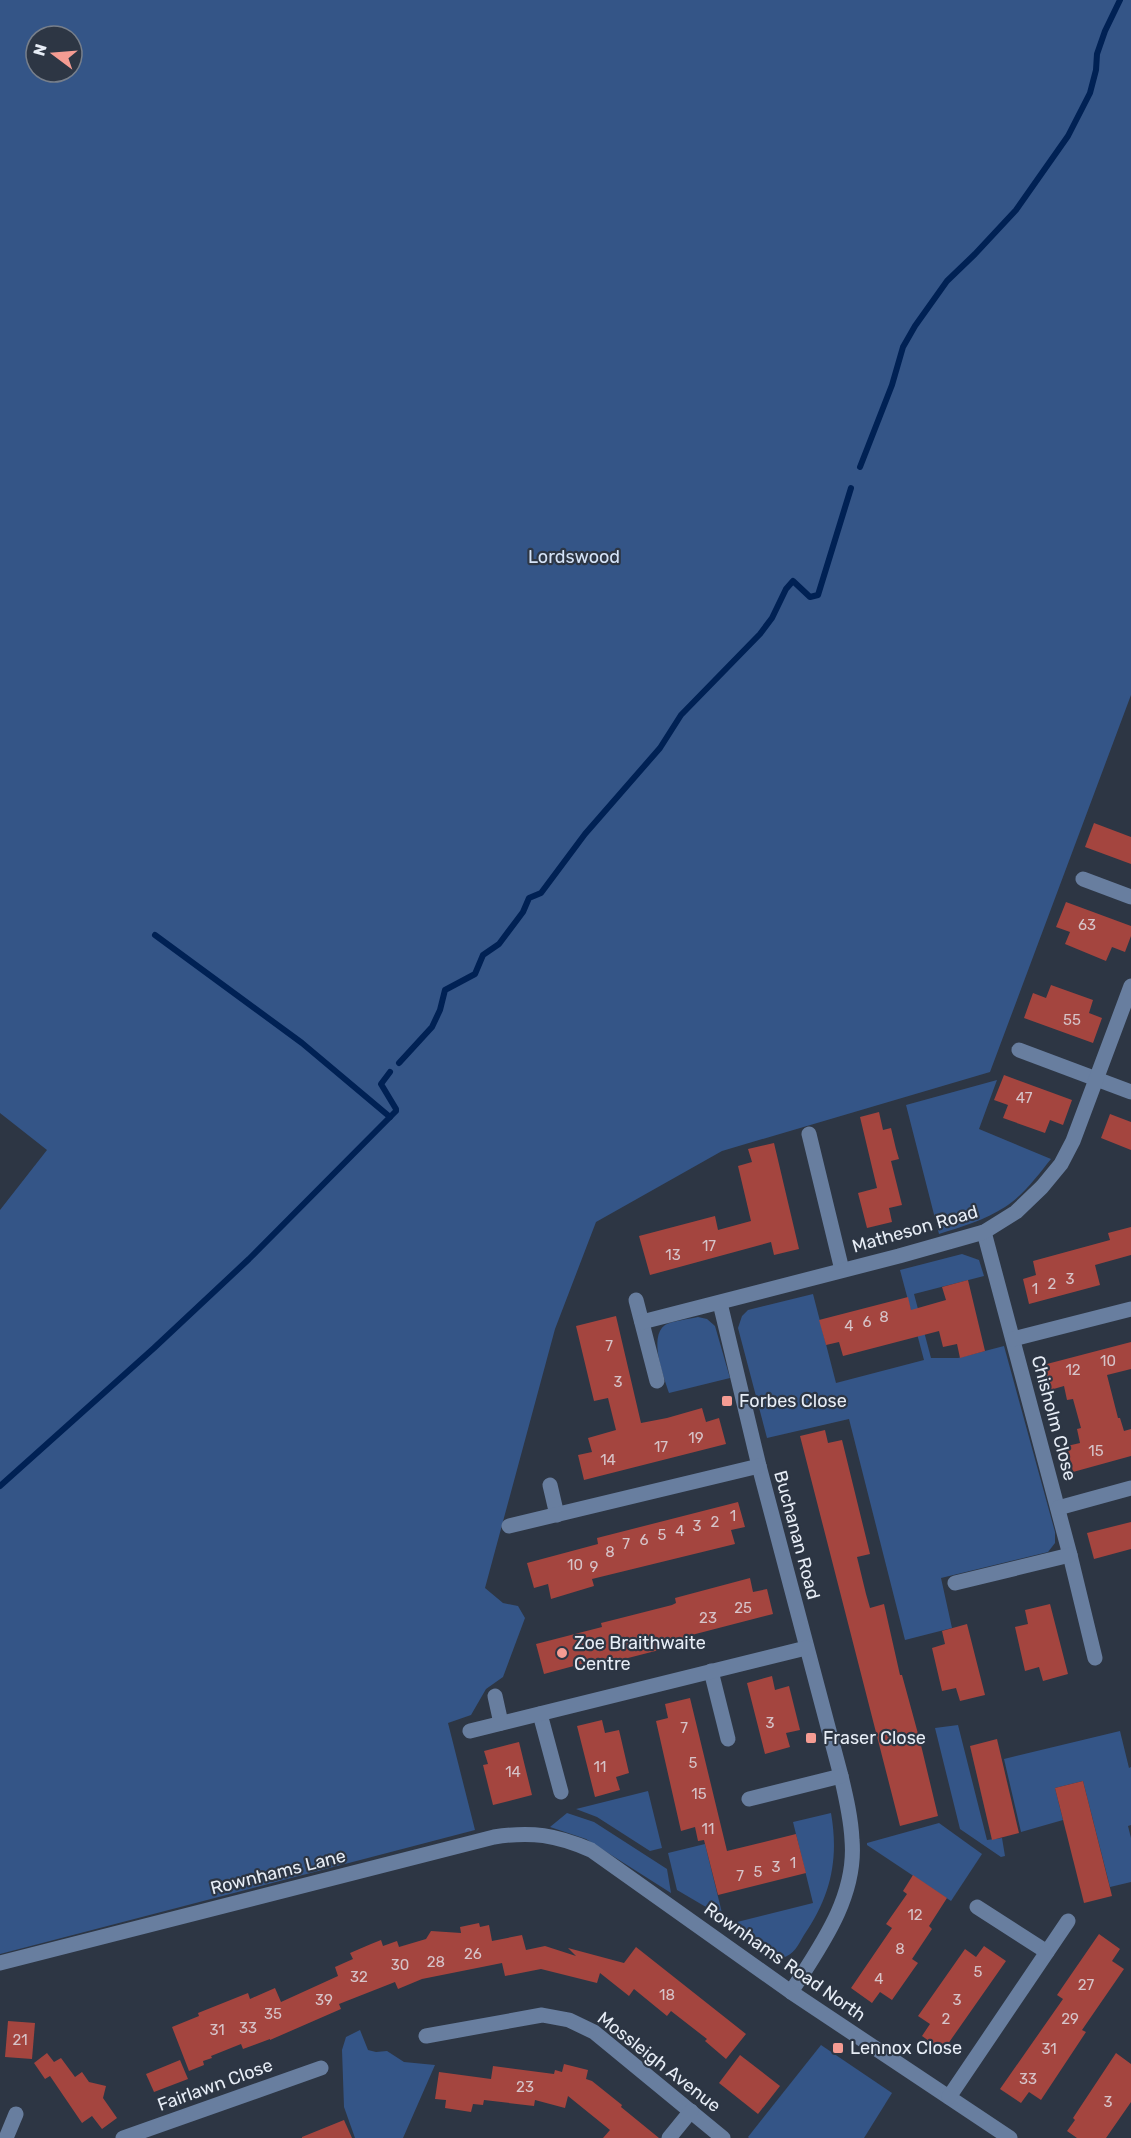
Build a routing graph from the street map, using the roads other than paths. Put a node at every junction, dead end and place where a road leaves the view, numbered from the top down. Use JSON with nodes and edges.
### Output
{"nodes":[{"id":1,"x":1083,"y":879,"type":"dead end"},
{"id":2,"x":1131,"y":897,"type":"edge"},
{"id":3,"x":1131,"y":986,"type":"edge"},
{"id":4,"x":1019,"y":1050,"type":"dead end"},
{"id":5,"x":1096,"y":1079,"type":"junction"},
{"id":6,"x":1131,"y":1092,"type":"edge"},
{"id":7,"x":809,"y":1134,"type":"dead end"},
{"id":8,"x":984,"y":1232,"type":"junction"},
{"id":9,"x":842,"y":1270,"type":"junction"},
{"id":10,"x":636,"y":1300,"type":"dead end"},
{"id":11,"x":720,"y":1303,"type":"junction"},
{"id":12,"x":1131,"y":1309,"type":"edge"},
{"id":13,"x":642,"y":1322,"type":"junction"},
{"id":14,"x":1013,"y":1339,"type":"junction"},
{"id":15,"x":657,"y":1381,"type":"dead end"},
{"id":16,"x":759,"y":1466,"type":"junction"},
{"id":17,"x":550,"y":1485,"type":"dead end"},
{"id":18,"x":1131,"y":1488,"type":"edge"},
{"id":19,"x":1058,"y":1508,"type":"junction"},
{"id":20,"x":556,"y":1515,"type":"junction"},
{"id":21,"x":509,"y":1526,"type":"dead end"},
{"id":22,"x":1070,"y":1555,"type":"junction"},
{"id":23,"x":955,"y":1583,"type":"dead end"},
{"id":24,"x":806,"y":1648,"type":"junction"},
{"id":25,"x":1095,"y":1658,"type":"dead end"},
{"id":26,"x":711,"y":1671,"type":"junction"},
{"id":27,"x":495,"y":1696,"type":"dead end"},
{"id":28,"x":540,"y":1714,"type":"junction"},
{"id":29,"x":501,"y":1723,"type":"junction"},
{"id":30,"x":470,"y":1731,"type":"dead end"},
{"id":31,"x":728,"y":1739,"type":"dead end"},
{"id":32,"x":841,"y":1776,"type":"junction"},
{"id":33,"x":561,"y":1792,"type":"dead end"},
{"id":34,"x":749,"y":1799,"type":"dead end"},
{"id":35,"x":566,"y":1840,"type":"joint"},
{"id":36,"x":977,"y":1907,"type":"dead end"},
{"id":37,"x":1068,"y":1921,"type":"dead end"},
{"id":38,"x":1047,"y":1952,"type":"junction"},
{"id":39,"x":0,"y":1963,"type":"edge"},
{"id":40,"x":791,"y":1992,"type":"junction"},
{"id":41,"x":426,"y":2036,"type":"dead end"},
{"id":42,"x":321,"y":2068,"type":"dead end"},
{"id":43,"x":949,"y":2097,"type":"junction"},
{"id":44,"x":691,"y":2111,"type":"junction"},
{"id":45,"x":16,"y":2114,"type":"dead end"},
{"id":46,"x":1001,"y":2135,"type":"edge"},
{"id":47,"x":6,"y":2138,"type":"edge"},
{"id":48,"x":123,"y":2138,"type":"edge"},
{"id":49,"x":669,"y":2138,"type":"edge"},
{"id":50,"x":723,"y":2138,"type":"edge"}],
"edges":[{"from":1,"to":2,"type":"street"},
{"from":3,"to":5,"type":"street","name":"Matheson Road"},
{"from":4,"to":5,"type":"street"},
{"from":5,"to":6,"type":"street"},
{"from":5,"to":8,"type":"street","name":"Matheson Road"},
{"from":7,"to":9,"type":"street","name":"Matheson Road"},
{"from":8,"to":9,"type":"street","name":"Matheson Road"},
{"from":8,"to":14,"type":"street","name":"Chisholm Close"},
{"from":9,"to":11,"type":"street","name":"Matheson Road"},
{"from":10,"to":13,"type":"street"},
{"from":11,"to":13,"type":"street","name":"Matheson Road"},
{"from":11,"to":16,"type":"street","name":"Buchanan Road"},
{"from":12,"to":14,"type":"street","name":"Chisholm Close"},
{"from":13,"to":15,"type":"street"},
{"from":14,"to":19,"type":"street","name":"Chisholm Close"},
{"from":16,"to":20,"type":"street"},
{"from":16,"to":24,"type":"street","name":"Buchanan Road"},
{"from":17,"to":20,"type":"street"},
{"from":18,"to":19,"type":"street","name":"Chisholm Close"},
{"from":19,"to":22,"type":"street","name":"Chisholm Close"},
{"from":20,"to":21,"type":"street"},
{"from":22,"to":23,"type":"street"},
{"from":22,"to":25,"type":"street","name":"Chisholm Close"},
{"from":24,"to":26,"type":"street"},
{"from":24,"to":32,"type":"street","name":"Buchanan Road"},
{"from":26,"to":28,"type":"street"},
{"from":26,"to":31,"type":"street"},
{"from":27,"to":29,"type":"street"},
{"from":28,"to":29,"type":"street"},
{"from":28,"to":33,"type":"street"},
{"from":29,"to":30,"type":"street"},
{"from":32,"to":34,"type":"street"},
{"from":32,"to":40,"type":"street","name":"Buchanan Road"},
{"from":35,"to":39,"type":"street","name":"Rownhams Lane"},
{"from":35,"to":40,"type":"street","name":"Rownhams Road North"},
{"from":36,"to":38,"type":"street"},
{"from":37,"to":38,"type":"street"},
{"from":38,"to":43,"type":"street"},
{"from":40,"to":43,"type":"street","name":"Rownhams Road North"},
{"from":41,"to":44,"type":"street","name":"Mossleigh Avenue"},
{"from":42,"to":48,"type":"street","name":"Fairlawn Close"},
{"from":43,"to":46,"type":"street","name":"Rownhams Road North"},
{"from":44,"to":49,"type":"street"},
{"from":44,"to":50,"type":"street","name":"Mossleigh Avenue"},
{"from":45,"to":47,"type":"street"}]}
